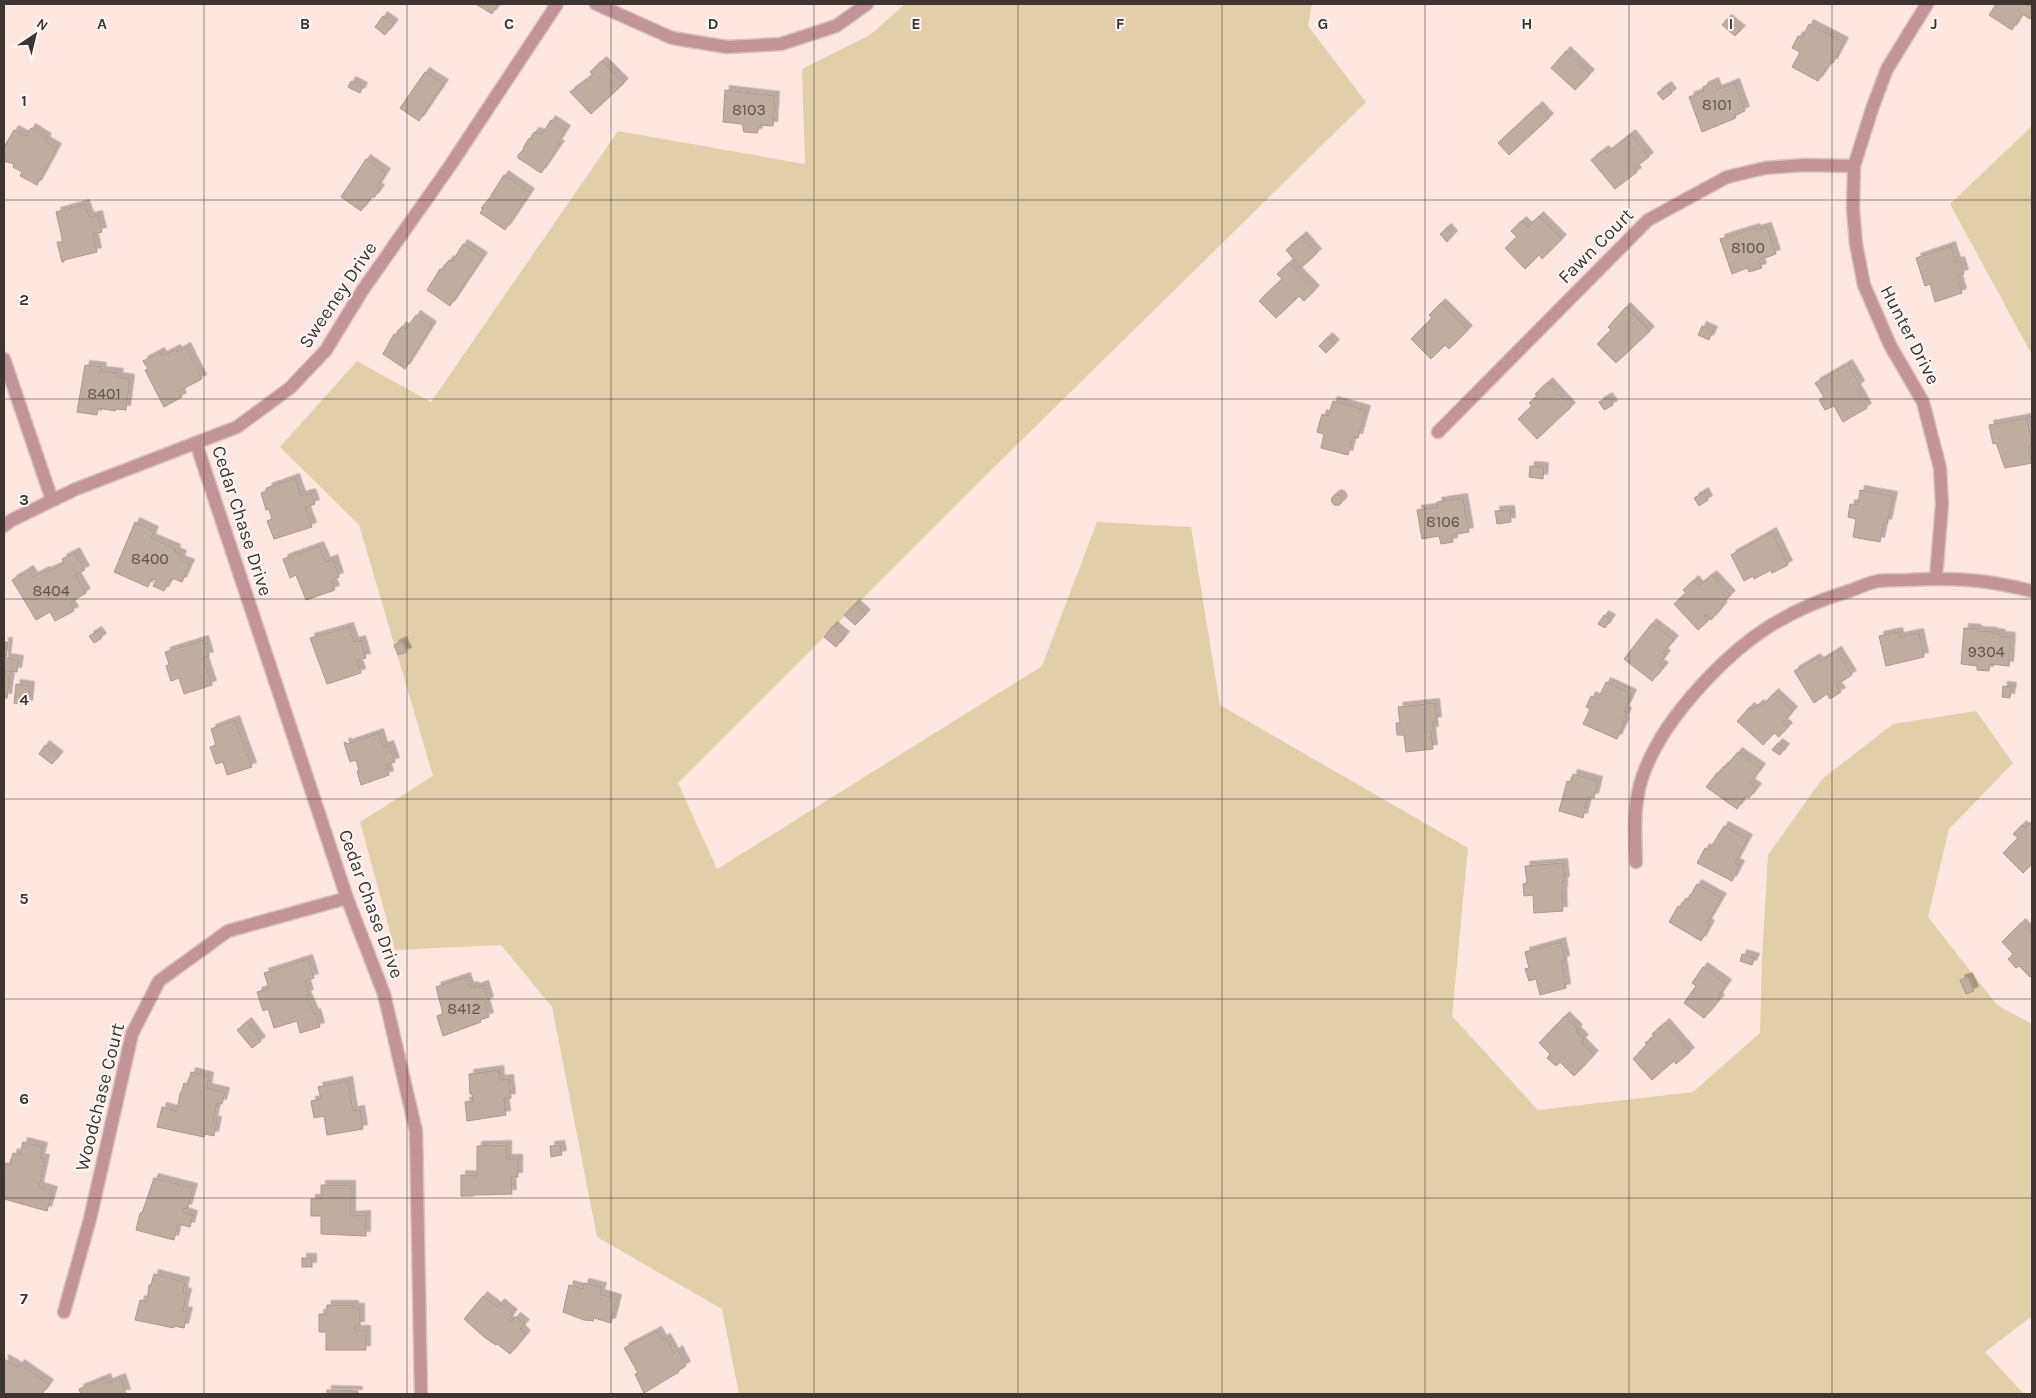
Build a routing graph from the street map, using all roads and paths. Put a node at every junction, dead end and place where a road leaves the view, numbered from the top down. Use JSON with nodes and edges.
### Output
{"nodes":[{"id":1,"x":557,"y":4,"type":"edge"},
{"id":2,"x":596,"y":4,"type":"edge"},
{"id":3,"x":867,"y":4,"type":"edge"},
{"id":4,"x":1927,"y":4,"type":"edge"},
{"id":5,"x":1854,"y":166,"type":"junction"},
{"id":6,"x":4,"y":359,"type":"edge"},
{"id":7,"x":1438,"y":432,"type":"dead end"},
{"id":8,"x":196,"y":443,"type":"junction"},
{"id":9,"x":52,"y":500,"type":"junction"},
{"id":10,"x":4,"y":526,"type":"edge"},
{"id":11,"x":1936,"y":578,"type":"junction"},
{"id":12,"x":2032,"y":591,"type":"edge"},
{"id":13,"x":1636,"y":862,"type":"dead end"},
{"id":14,"x":347,"y":898,"type":"junction"},
{"id":15,"x":64,"y":1312,"type":"dead end"},
{"id":16,"x":421,"y":1394,"type":"edge"}],
"edges":[{"from":1,"to":8,"type":"street","name":"Sweeney Drive"},
{"from":2,"to":3,"type":"street"},
{"from":4,"to":5,"type":"street","name":"Hunter Drive"},
{"from":5,"to":7,"type":"street","name":"Fawn Court"},
{"from":5,"to":11,"type":"street","name":"Hunter Drive"},
{"from":6,"to":9,"type":"street"},
{"from":8,"to":9,"type":"street","name":"Sweeney Drive"},
{"from":8,"to":14,"type":"street","name":"Cedar Chase Drive"},
{"from":9,"to":10,"type":"street","name":"Sweeney Drive"},
{"from":11,"to":12,"type":"street"},
{"from":11,"to":13,"type":"street"},
{"from":14,"to":15,"type":"street","name":"Woodchase Court"},
{"from":14,"to":16,"type":"street","name":"Cedar Chase Drive"}]}
